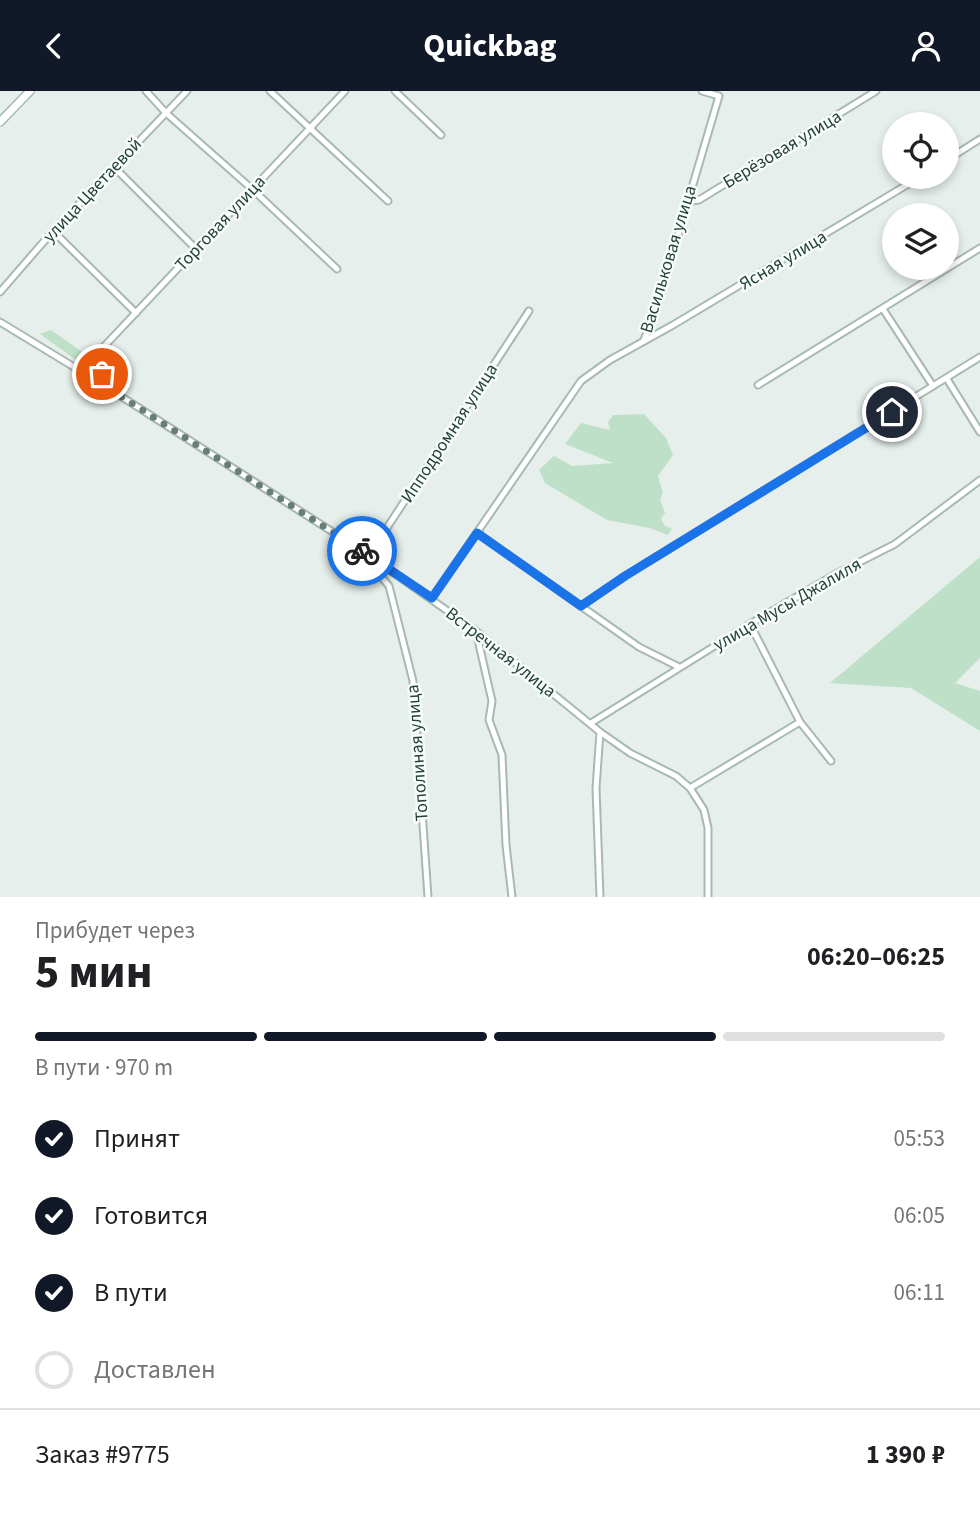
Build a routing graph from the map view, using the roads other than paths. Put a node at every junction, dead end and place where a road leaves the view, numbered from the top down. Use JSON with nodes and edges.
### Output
{"nodes":[{"id":1,"x":30,"y":91,"type":"edge"},
{"id":2,"x":146,"y":91,"type":"edge"},
{"id":3,"x":187,"y":91,"type":"edge"},
{"id":4,"x":270,"y":91,"type":"edge"},
{"id":5,"x":345,"y":91,"type":"edge"},
{"id":6,"x":395,"y":91,"type":"edge"},
{"id":7,"x":702,"y":91,"type":"edge"},
{"id":8,"x":876,"y":91,"type":"edge"},
{"id":9,"x":166,"y":113,"type":"junction"},
{"id":10,"x":0,"y":122,"type":"edge"},
{"id":11,"x":310,"y":127,"type":"junction"},
{"id":12,"x":441,"y":135,"type":"dead end"},
{"id":13,"x":980,"y":139,"type":"edge"},
{"id":14,"x":959,"y":152,"type":"edge"},
{"id":15,"x":114,"y":167,"type":"junction"},
{"id":16,"x":252,"y":189,"type":"junction"},
{"id":17,"x":900,"y":189,"type":"edge"},
{"id":18,"x":387,"y":201,"type":"dead end"},
{"id":19,"x":686,"y":202,"type":"junction"},
{"id":20,"x":53,"y":231,"type":"junction"},
{"id":21,"x":980,"y":248,"type":"edge"},
{"id":22,"x":196,"y":249,"type":"junction"},
{"id":23,"x":337,"y":269,"type":"dead end"},
{"id":24,"x":0,"y":292,"type":"edge"},
{"id":25,"x":883,"y":309,"type":"junction"},
{"id":26,"x":529,"y":311,"type":"dead end"},
{"id":27,"x":136,"y":313,"type":"junction"},
{"id":28,"x":0,"y":321,"type":"edge"},
{"id":29,"x":644,"y":340,"type":"junction"},
{"id":30,"x":980,"y":358,"type":"edge"},
{"id":31,"x":947,"y":379,"type":"junction"},
{"id":32,"x":97,"y":381,"type":"junction"},
{"id":33,"x":758,"y":385,"type":"dead end"},
{"id":34,"x":933,"y":386,"type":"junction"},
{"id":35,"x":980,"y":432,"type":"edge"},
{"id":36,"x":980,"y":480,"type":"edge"},
{"id":37,"x":477,"y":533,"type":"junction"},
{"id":38,"x":367,"y":554,"type":"junction"},
{"id":39,"x":378,"y":573,"type":"dead end"},
{"id":40,"x":432,"y":598,"type":"junction"},
{"id":41,"x":581,"y":606,"type":"junction"},
{"id":42,"x":750,"y":624,"type":"junction"},
{"id":43,"x":476,"y":631,"type":"junction"},
{"id":44,"x":679,"y":667,"type":"junction"},
{"id":45,"x":800,"y":722,"type":"junction"},
{"id":46,"x":591,"y":723,"type":"junction"},
{"id":47,"x":600,"y":732,"type":"junction"},
{"id":48,"x":831,"y":761,"type":"dead end"},
{"id":49,"x":690,"y":788,"type":"junction"},
{"id":50,"x":428,"y":897,"type":"edge"},
{"id":51,"x":512,"y":897,"type":"edge"},
{"id":52,"x":600,"y":897,"type":"edge"},
{"id":53,"x":708,"y":897,"type":"edge"}],
"edges":[{"from":1,"to":10,"type":"street"},
{"from":2,"to":9,"type":"street"},
{"from":3,"to":9,"type":"street","name":"улица Цветаевой"},
{"from":4,"to":11,"type":"street"},
{"from":5,"to":11,"type":"street","name":"Торговая улица"},
{"from":6,"to":12,"type":"street"},
{"from":7,"to":19,"type":"street","name":"Васильковая улица"},
{"from":8,"to":19,"type":"street","name":"Берёзовая улица"},
{"from":9,"to":15,"type":"street","name":"улица Цветаевой"},
{"from":9,"to":16,"type":"street"},
{"from":11,"to":16,"type":"street","name":"Торговая улица"},
{"from":11,"to":18,"type":"street"},
{"from":13,"to":14,"type":"street"},
{"from":15,"to":20,"type":"street","name":"улица Цветаевой"},
{"from":15,"to":22,"type":"street"},
{"from":16,"to":22,"type":"street","name":"Торговая улица"},
{"from":16,"to":23,"type":"street"},
{"from":17,"to":29,"type":"street","name":"Ясная улица"},
{"from":19,"to":29,"type":"street","name":"Васильковая улица"},
{"from":20,"to":24,"type":"street","name":"улица Цветаевой"},
{"from":20,"to":27,"type":"street"},
{"from":21,"to":25,"type":"street"},
{"from":22,"to":27,"type":"street","name":"Торговая улица"},
{"from":25,"to":33,"type":"street"},
{"from":25,"to":34,"type":"street"},
{"from":26,"to":38,"type":"street","name":"Ипподромная улица"},
{"from":27,"to":32,"type":"street","name":"Торговая улица"},
{"from":28,"to":32,"type":"street","name":"Встречная улица"},
{"from":29,"to":37,"type":"street","name":"Васильковая улица"},
{"from":30,"to":31,"type":"street"},
{"from":31,"to":34,"type":"street"},
{"from":31,"to":35,"type":"street"},
{"from":32,"to":38,"type":"street","name":"Встречная улица"},
{"from":34,"to":41,"type":"street"},
{"from":36,"to":42,"type":"street","name":"улица Мусы Джалиля"},
{"from":37,"to":40,"type":"street","name":"Васильковая улица"},
{"from":37,"to":41,"type":"street"},
{"from":38,"to":40,"type":"street","name":"Встречная улица"},
{"from":39,"to":50,"type":"street","name":"Тополиная улица"},
{"from":40,"to":43,"type":"street","name":"Встречная улица"},
{"from":41,"to":44,"type":"street"},
{"from":42,"to":44,"type":"street","name":"улица Мусы Джалиля"},
{"from":42,"to":45,"type":"street"},
{"from":43,"to":46,"type":"street","name":"Встречная улица"},
{"from":43,"to":51,"type":"street"},
{"from":44,"to":46,"type":"street","name":"улица Мусы Джалиля"},
{"from":45,"to":48,"type":"street"},
{"from":45,"to":49,"type":"street"},
{"from":46,"to":47,"type":"street","name":"Встречная улица"},
{"from":47,"to":49,"type":"street","name":"Встречная улица"},
{"from":47,"to":52,"type":"street"},
{"from":49,"to":53,"type":"street","name":"Встречная улица"}]}
